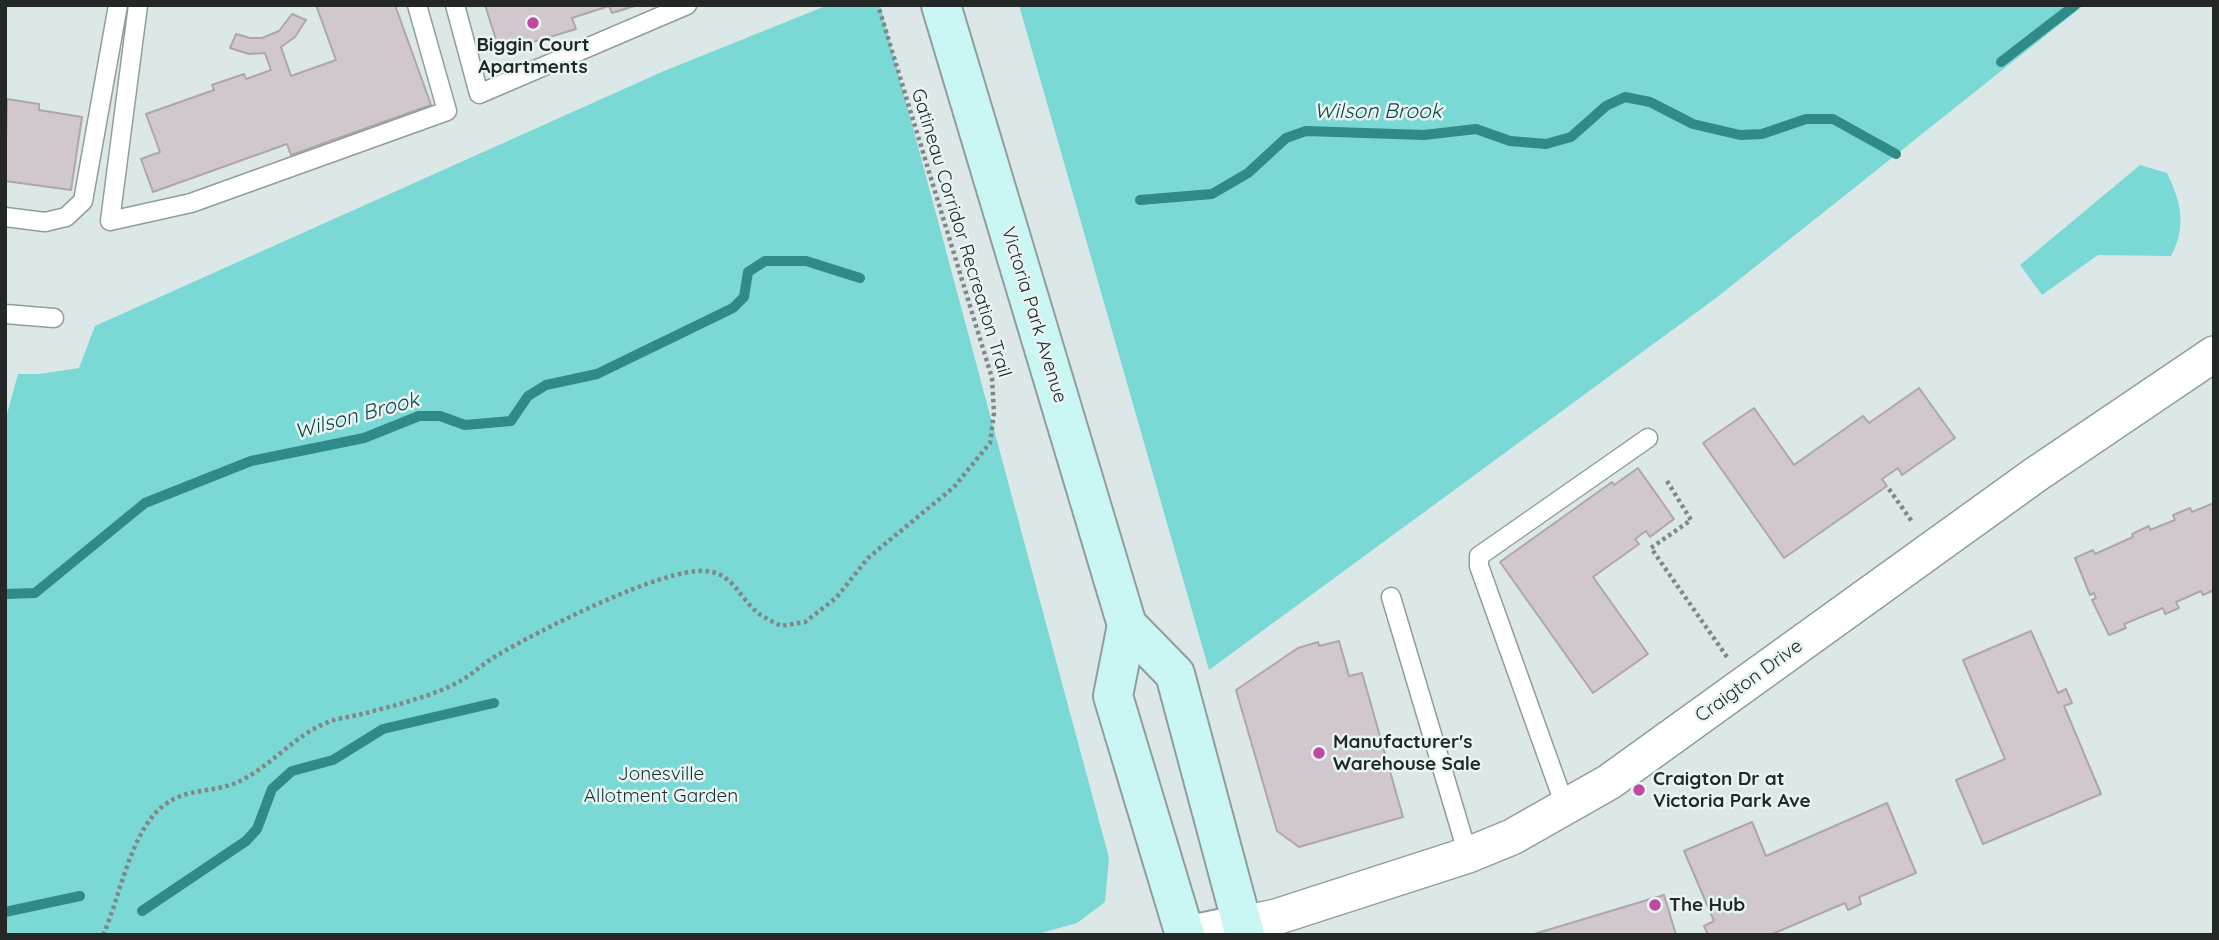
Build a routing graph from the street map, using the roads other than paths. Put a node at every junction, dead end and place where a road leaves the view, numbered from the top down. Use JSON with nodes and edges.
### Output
{"nodes":[{"id":1,"x":118,"y":5,"type":"edge"},
{"id":2,"x":138,"y":5,"type":"edge"},
{"id":3,"x":417,"y":5,"type":"edge"},
{"id":4,"x":455,"y":5,"type":"edge"},
{"id":5,"x":687,"y":5,"type":"edge"},
{"id":6,"x":941,"y":5,"type":"edge"},
{"id":7,"x":5,"y":217,"type":"edge"},
{"id":8,"x":5,"y":314,"type":"edge"},
{"id":9,"x":54,"y":318,"type":"dead end"},
{"id":10,"x":2214,"y":354,"type":"edge"},
{"id":11,"x":1648,"y":438,"type":"dead end"},
{"id":12,"x":1391,"y":597,"type":"dead end"},
{"id":13,"x":1127,"y":625,"type":"junction"},
{"id":14,"x":1565,"y":806,"type":"junction"},
{"id":15,"x":1468,"y":855,"type":"junction"},
{"id":16,"x":1243,"y":929,"type":"edge"},
{"id":17,"x":1188,"y":935,"type":"edge"}],
"edges":[{"from":1,"to":7,"type":"lane"},
{"from":2,"to":3,"type":"lane"},
{"from":4,"to":5,"type":"lane"},
{"from":6,"to":13,"type":"main road","name":"Victoria Park Avenue"},
{"from":8,"to":9,"type":"lane"},
{"from":10,"to":14,"type":"street","name":"Craigton Drive"},
{"from":11,"to":14,"type":"lane"},
{"from":12,"to":15,"type":"lane"},
{"from":13,"to":16,"type":"main road","name":"Victoria Park Avenue"},
{"from":13,"to":17,"type":"main road","name":"Victoria Park Avenue"},
{"from":14,"to":15,"type":"street","name":"Craigton Drive"},
{"from":15,"to":16,"type":"street","name":"Craigton Drive"},
{"from":16,"to":17,"type":"street"}]}
